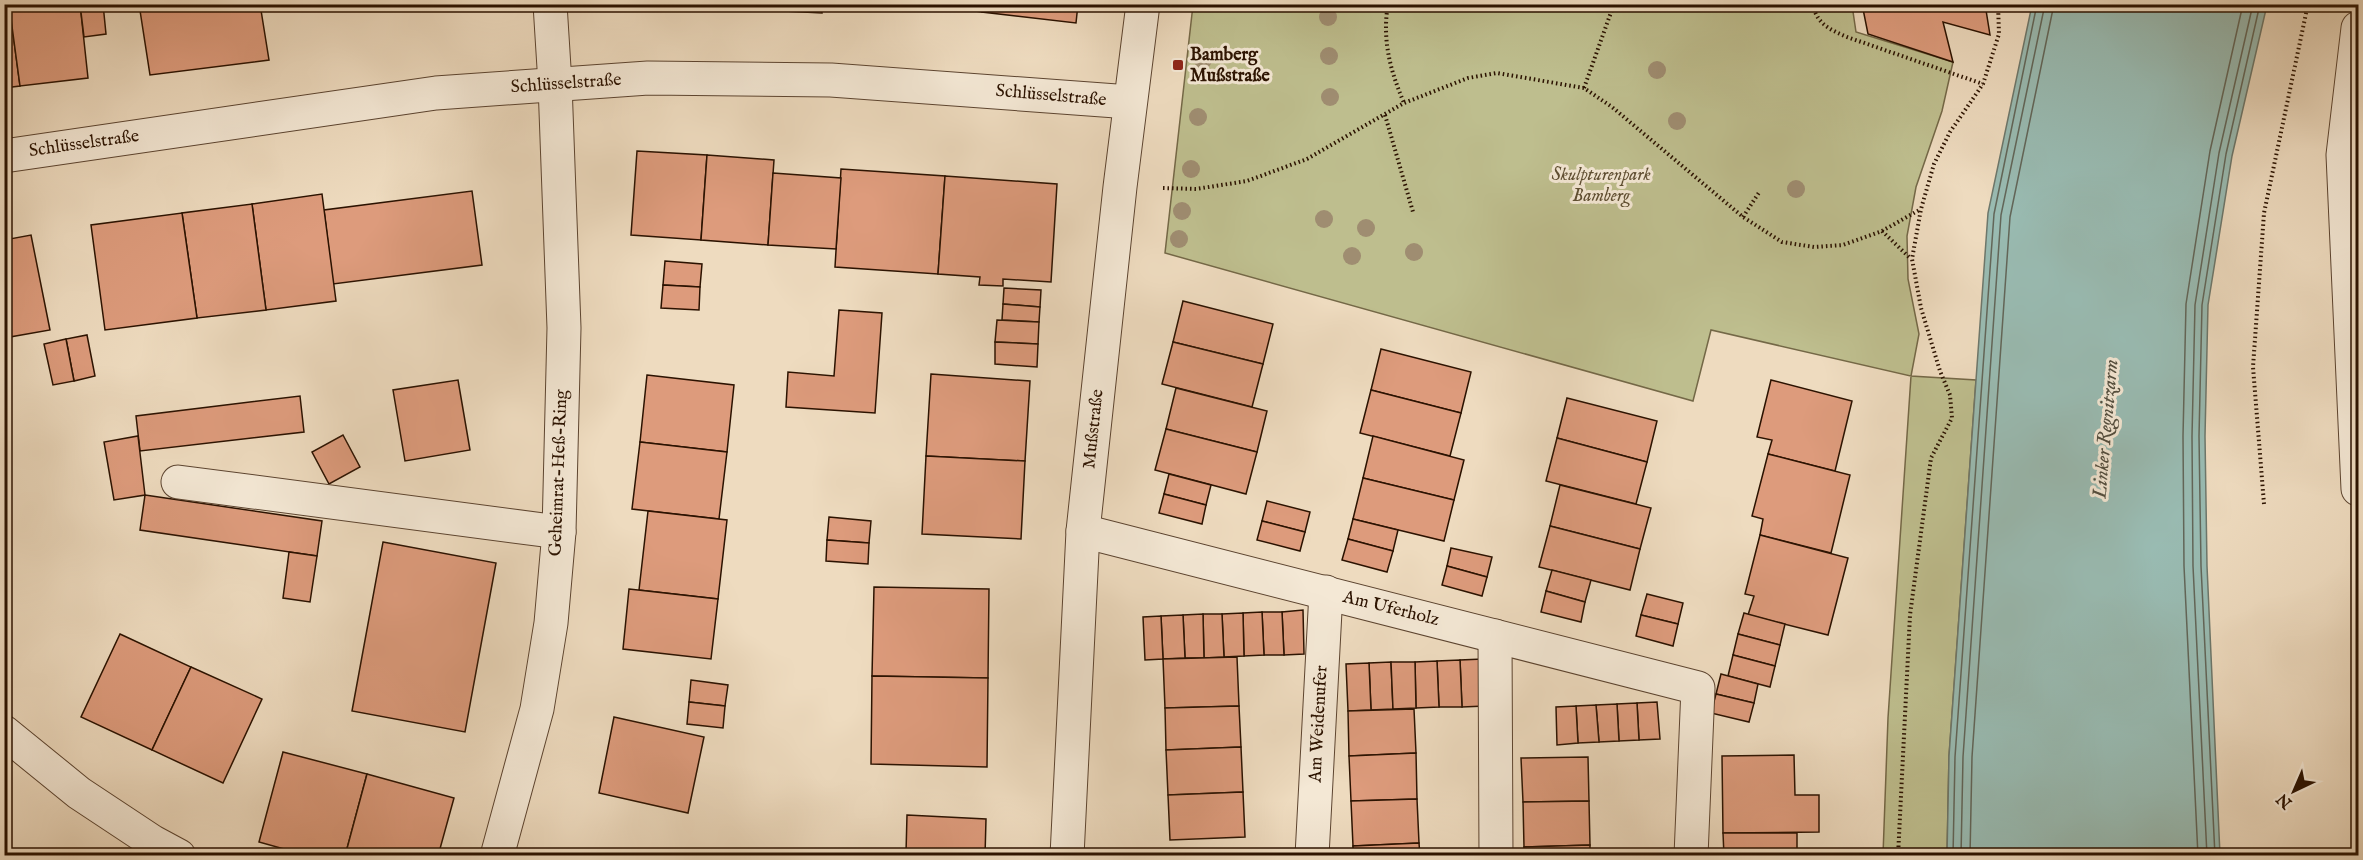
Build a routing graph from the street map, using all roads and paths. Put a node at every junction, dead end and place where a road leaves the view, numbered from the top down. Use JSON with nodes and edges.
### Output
{"nodes":[{"id":1,"x":550,"y":4,"type":"edge"},
{"id":2,"x":1143,"y":4,"type":"edge"},
{"id":3,"x":1388,"y":4,"type":"edge"},
{"id":4,"x":1614,"y":4,"type":"edge"},
{"id":5,"x":1813,"y":4,"type":"edge"},
{"id":6,"x":1998,"y":4,"type":"edge"},
{"id":7,"x":2308,"y":4,"type":"edge"},
{"id":8,"x":2358,"y":28,"type":"edge"},
{"id":9,"x":555,"y":84,"type":"junction"},
{"id":10,"x":1983,"y":84,"type":"junction"},
{"id":11,"x":1584,"y":88,"type":"junction"},
{"id":12,"x":1130,"y":102,"type":"junction"},
{"id":13,"x":1404,"y":103,"type":"junction"},
{"id":14,"x":1385,"y":115,"type":"junction"},
{"id":15,"x":4,"y":156,"type":"edge"},
{"id":16,"x":1120,"y":187,"type":"junction"},
{"id":17,"x":1760,"y":191,"type":"dead end"},
{"id":18,"x":1921,"y":209,"type":"junction"},
{"id":19,"x":1413,"y":212,"type":"dead end"},
{"id":20,"x":1743,"y":217,"type":"junction"},
{"id":21,"x":1882,"y":231,"type":"junction"},
{"id":22,"x":1912,"y":259,"type":"junction"},
{"id":23,"x":178,"y":482,"type":"dead end"},
{"id":24,"x":2358,"y":489,"type":"edge"},
{"id":25,"x":2264,"y":504,"type":"dead end"},
{"id":26,"x":1083,"y":531,"type":"junction"},
{"id":27,"x":558,"y":532,"type":"junction"},
{"id":28,"x":1326,"y":592,"type":"junction"},
{"id":29,"x":1495,"y":636,"type":"junction"},
{"id":30,"x":4,"y":732,"type":"edge"},
{"id":31,"x":179,"y":855,"type":"edge"},
{"id":32,"x":497,"y":855,"type":"edge"},
{"id":33,"x":1066,"y":855,"type":"edge"},
{"id":34,"x":1312,"y":855,"type":"edge"},
{"id":35,"x":1496,"y":855,"type":"edge"},
{"id":36,"x":1691,"y":855,"type":"edge"},
{"id":37,"x":1898,"y":855,"type":"edge"}],
"edges":[{"from":1,"to":9,"type":"street","name":"Geheimrat-Heß-Ring"},
{"from":2,"to":12,"type":"street","name":"Mußstraße"},
{"from":3,"to":13,"type":"path"},
{"from":4,"to":11,"type":"path"},
{"from":5,"to":10,"type":"path"},
{"from":6,"to":10,"type":"path"},
{"from":7,"to":25,"type":"path"},
{"from":8,"to":24,"type":"street"},
{"from":9,"to":12,"type":"street","name":"Schlüsselstraße"},
{"from":9,"to":15,"type":"street","name":"Schlüsselstraße"},
{"from":9,"to":27,"type":"street","name":"Geheimrat-Heß-Ring"},
{"from":10,"to":18,"type":"path"},
{"from":11,"to":13,"type":"path"},
{"from":11,"to":20,"type":"path"},
{"from":12,"to":16,"type":"street","name":"Mußstraße"},
{"from":13,"to":14,"type":"path"},
{"from":14,"to":16,"type":"path"},
{"from":14,"to":19,"type":"path"},
{"from":16,"to":26,"type":"street","name":"Mußstraße"},
{"from":17,"to":20,"type":"path"},
{"from":18,"to":21,"type":"path"},
{"from":18,"to":22,"type":"path"},
{"from":20,"to":21,"type":"path"},
{"from":21,"to":22,"type":"path"},
{"from":22,"to":37,"type":"path"},
{"from":23,"to":27,"type":"street"},
{"from":26,"to":28,"type":"street","name":"Am Uferholz"},
{"from":26,"to":33,"type":"street","name":"Mußstraße"},
{"from":27,"to":32,"type":"street","name":"Geheimrat-Heß-Ring"},
{"from":28,"to":29,"type":"street","name":"Am Uferholz"},
{"from":28,"to":34,"type":"street","name":"Am Weidenufer"},
{"from":29,"to":35,"type":"street"},
{"from":29,"to":36,"type":"street","name":"Am Uferholz"},
{"from":30,"to":31,"type":"street"}]}
